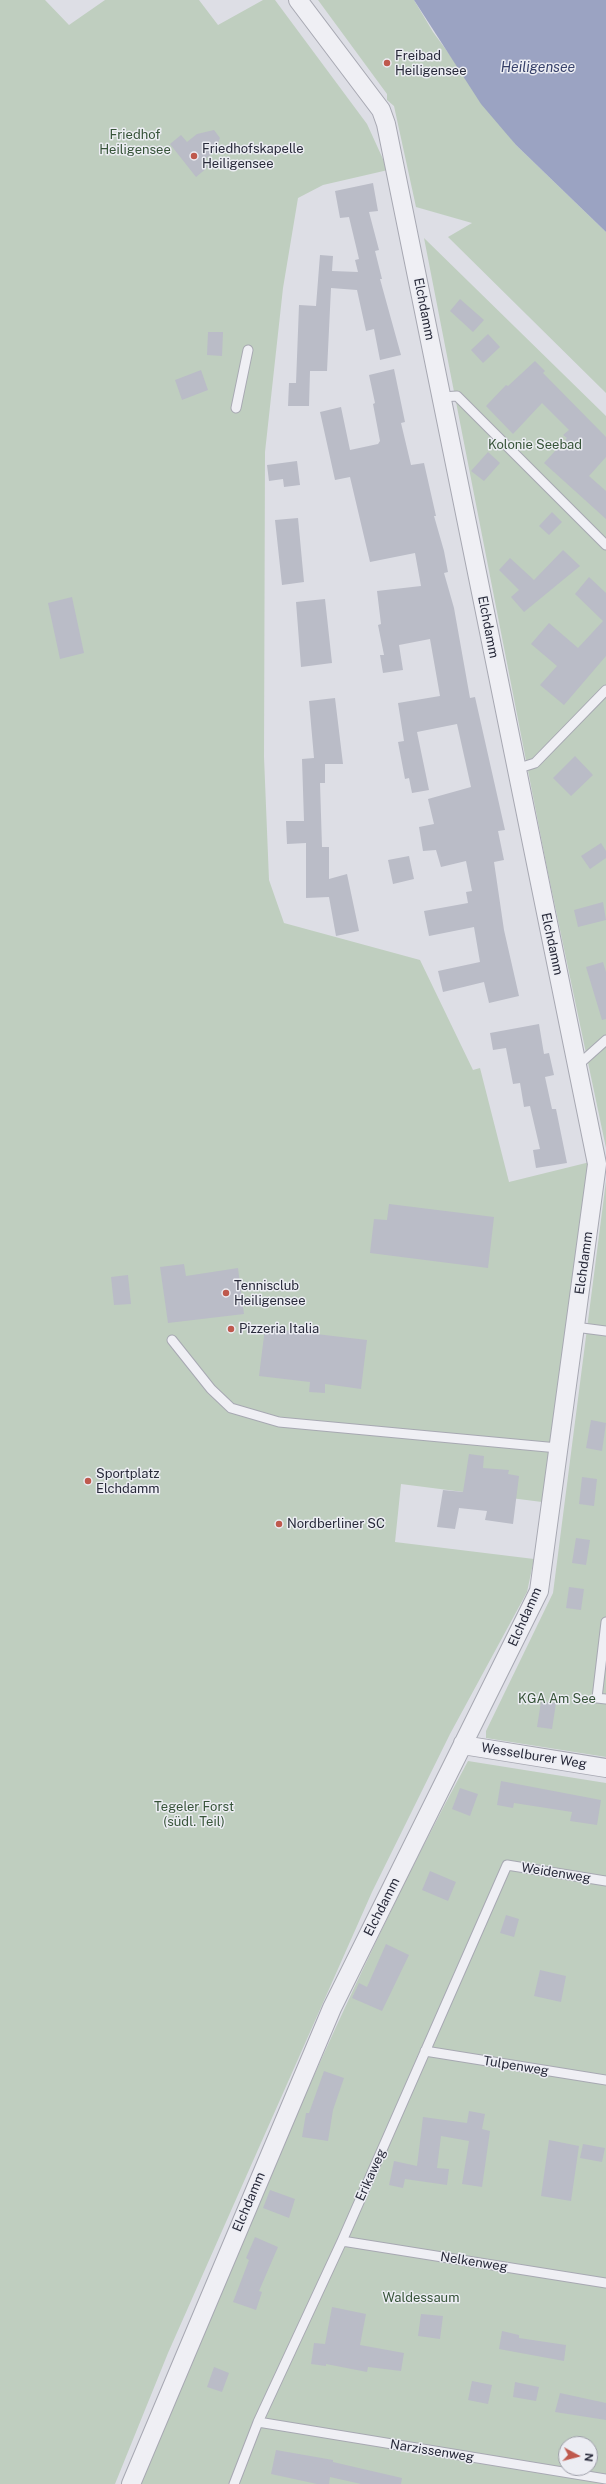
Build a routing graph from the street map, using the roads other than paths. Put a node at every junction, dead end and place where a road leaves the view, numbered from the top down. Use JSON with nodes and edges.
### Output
{"nodes":[{"id":1,"x":298,"y":0,"type":"edge"},
{"id":2,"x":248,"y":350,"type":"dead end"},
{"id":3,"x":442,"y":397,"type":"junction"},
{"id":4,"x":236,"y":408,"type":"dead end"},
{"id":5,"x":606,"y":544,"type":"edge"},
{"id":6,"x":606,"y":690,"type":"edge"},
{"id":7,"x":516,"y":769,"type":"junction"},
{"id":8,"x":606,"y":1040,"type":"edge"},
{"id":9,"x":577,"y":1066,"type":"junction"},
{"id":10,"x":575,"y":1327,"type":"junction"},
{"id":11,"x":606,"y":1331,"type":"edge"},
{"id":12,"x":172,"y":1340,"type":"dead end"},
{"id":13,"x":558,"y":1448,"type":"junction"},
{"id":14,"x":606,"y":1622,"type":"edge"},
{"id":15,"x":601,"y":1699,"type":"edge"},
{"id":16,"x":463,"y":1743,"type":"junction"},
{"id":17,"x":606,"y":1768,"type":"edge"},
{"id":18,"x":507,"y":1865,"type":"joint"},
{"id":19,"x":606,"y":1881,"type":"edge"},
{"id":20,"x":425,"y":2051,"type":"junction"},
{"id":21,"x":606,"y":2080,"type":"edge"},
{"id":22,"x":342,"y":2241,"type":"junction"},
{"id":23,"x":606,"y":2283,"type":"edge"},
{"id":24,"x":258,"y":2422,"type":"junction"},
{"id":25,"x":606,"y":2479,"type":"edge"},
{"id":26,"x":131,"y":2484,"type":"edge"},
{"id":27,"x":234,"y":2484,"type":"edge"}],
"edges":[{"from":1,"to":3,"type":"street","name":"Elchdamm"},
{"from":2,"to":4,"type":"lane"},
{"from":3,"to":5,"type":"lane"},
{"from":3,"to":7,"type":"street","name":"Elchdamm"},
{"from":6,"to":7,"type":"lane"},
{"from":7,"to":9,"type":"street","name":"Elchdamm"},
{"from":8,"to":9,"type":"lane"},
{"from":9,"to":10,"type":"street","name":"Elchdamm"},
{"from":10,"to":11,"type":"lane"},
{"from":10,"to":13,"type":"street","name":"Elchdamm"},
{"from":12,"to":13,"type":"lane"},
{"from":13,"to":16,"type":"street","name":"Elchdamm"},
{"from":14,"to":15,"type":"lane"},
{"from":16,"to":17,"type":"street","name":"Wesselburer Weg"},
{"from":16,"to":26,"type":"street","name":"Elchdamm"},
{"from":18,"to":19,"type":"lane","name":"Weidenweg"},
{"from":18,"to":20,"type":"lane","name":"Erikaweg"},
{"from":20,"to":21,"type":"lane","name":"Tulpenweg"},
{"from":20,"to":22,"type":"lane","name":"Erikaweg"},
{"from":22,"to":23,"type":"lane","name":"Nelkenweg"},
{"from":22,"to":24,"type":"lane","name":"Erikaweg"},
{"from":24,"to":25,"type":"lane","name":"Narzissenweg"},
{"from":24,"to":27,"type":"lane","name":"Erikaweg"}]}
